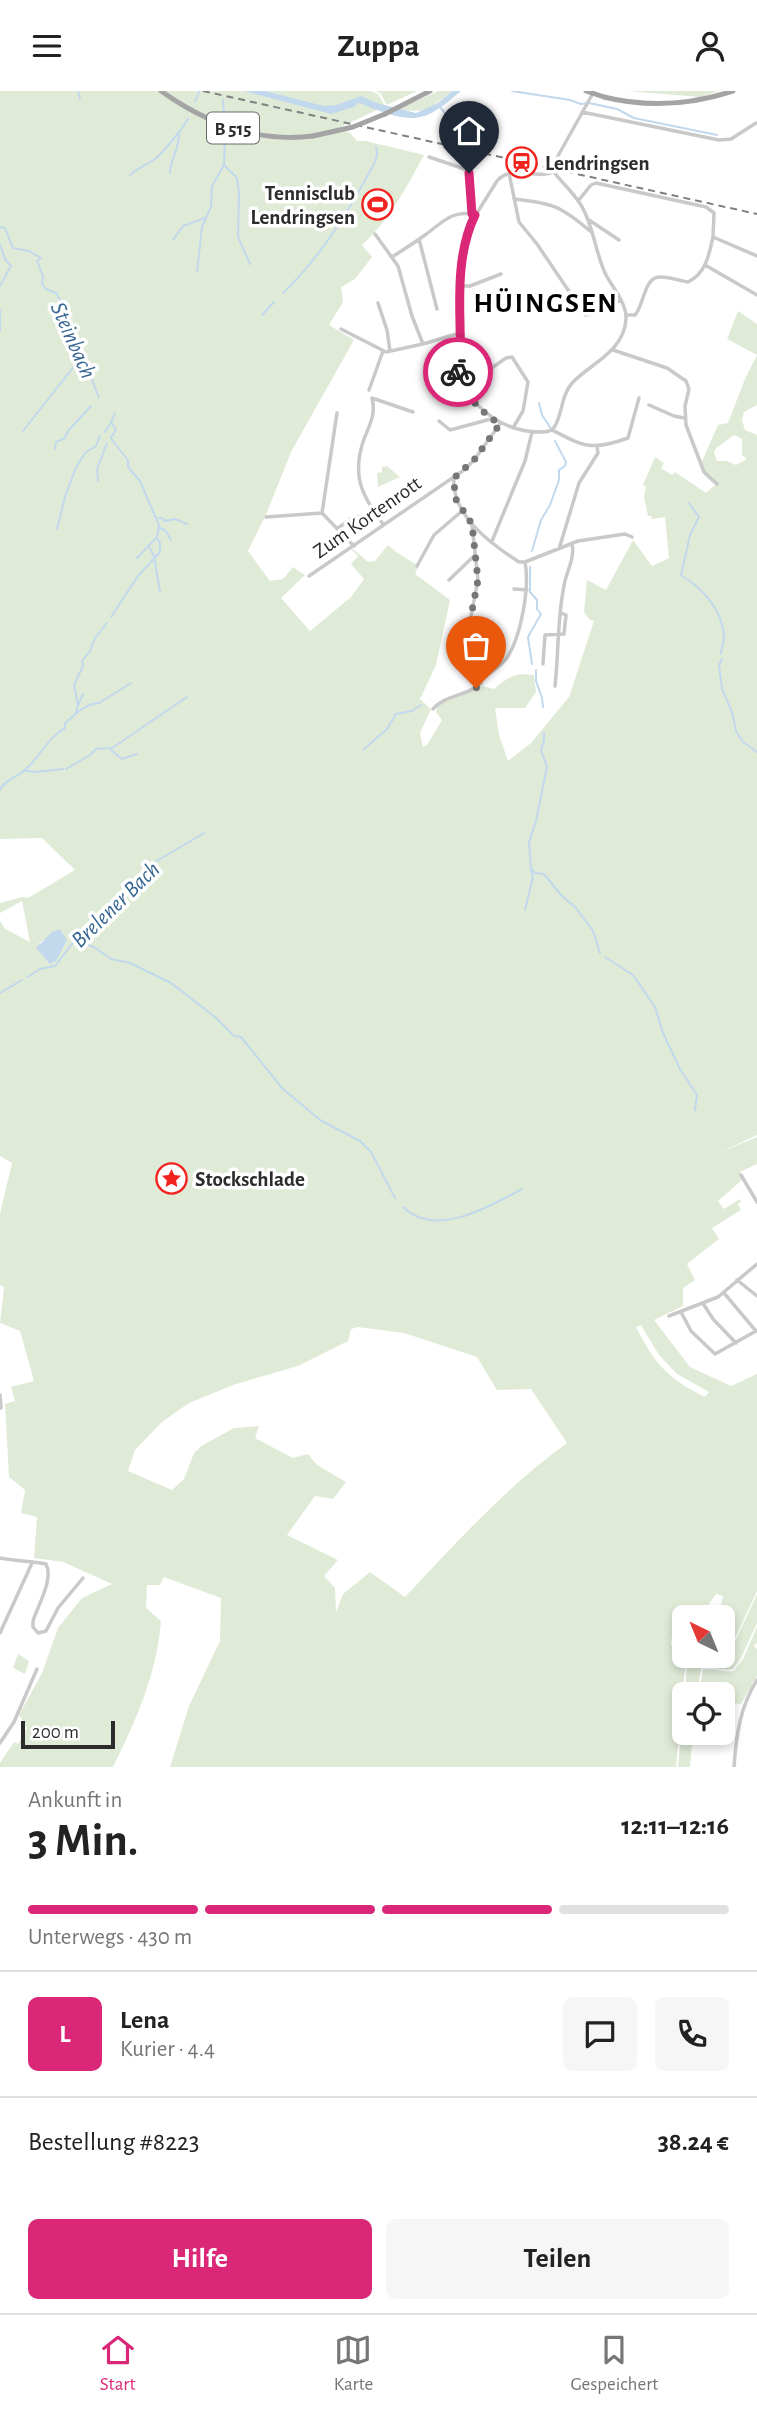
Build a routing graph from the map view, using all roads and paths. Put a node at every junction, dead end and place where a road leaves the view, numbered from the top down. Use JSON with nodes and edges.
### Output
{"nodes":[{"id":1,"x":161,"y":91,"type":"edge"},
{"id":2,"x":430,"y":91,"type":"edge"},
{"id":3,"x":594,"y":91,"type":"edge"},
{"id":4,"x":733,"y":91,"type":"edge"},
{"id":5,"x":589,"y":94,"type":"edge"},
{"id":6,"x":583,"y":110,"type":"junction"},
{"id":7,"x":756,"y":123,"type":"edge"},
{"id":8,"x":429,"y":157,"type":"dead end"},
{"id":9,"x":554,"y":171,"type":"junction"},
{"id":10,"x":509,"y":173,"type":"junction"},
{"id":11,"x":514,"y":199,"type":"junction"},
{"id":12,"x":578,"y":201,"type":"junction"},
{"id":13,"x":474,"y":215,"type":"junction"},
{"id":14,"x":587,"y":218,"type":"junction"},
{"id":15,"x":592,"y":233,"type":"junction"},
{"id":16,"x":374,"y":234,"type":"dead end"},
{"id":17,"x":713,"y":237,"type":"junction"},
{"id":18,"x":419,"y":239,"type":"junction"},
{"id":19,"x":619,"y":240,"type":"dead end"},
{"id":20,"x":757,"y":256,"type":"edge"},
{"id":21,"x":391,"y":257,"type":"junction"},
{"id":22,"x":705,"y":265,"type":"junction"},
{"id":23,"x":501,"y":274,"type":"dead end"},
{"id":24,"x":459,"y":286,"type":"junction"},
{"id":25,"x":757,"y":295,"type":"edge"},
{"id":26,"x":621,"y":300,"type":"junction"},
{"id":27,"x":378,"y":303,"type":"dead end"},
{"id":28,"x":437,"y":309,"type":"dead end"},
{"id":29,"x":626,"y":315,"type":"junction"},
{"id":30,"x":341,"y":329,"type":"dead end"},
{"id":31,"x":460,"y":333,"type":"junction"},
{"id":32,"x":423,"y":344,"type":"junction"},
{"id":33,"x":613,"y":350,"type":"junction"},
{"id":34,"x":383,"y":351,"type":"junction"},
{"id":35,"x":390,"y":351,"type":"junction"},
{"id":36,"x":463,"y":389,"type":"junction"},
{"id":37,"x":369,"y":390,"type":"dead end"},
{"id":38,"x":639,"y":398,"type":"dead end"},
{"id":39,"x":649,"y":405,"type":"dead end"},
{"id":40,"x":413,"y":412,"type":"dead end"},
{"id":41,"x":337,"y":413,"type":"dead end"},
{"id":42,"x":684,"y":418,"type":"junction"},
{"id":43,"x":491,"y":419,"type":"junction"},
{"id":44,"x":439,"y":421,"type":"dead end"},
{"id":45,"x":500,"y":424,"type":"junction"},
{"id":46,"x":513,"y":428,"type":"junction"},
{"id":47,"x":552,"y":430,"type":"junction"},
{"id":48,"x":532,"y":432,"type":"junction"},
{"id":49,"x":597,"y":447,"type":"junction"},
{"id":50,"x":454,"y":478,"type":"junction"},
{"id":51,"x":717,"y":484,"type":"dead end"},
{"id":52,"x":462,"y":511,"type":"junction"},
{"id":53,"x":322,"y":513,"type":"junction"},
{"id":54,"x":376,"y":515,"type":"junction"},
{"id":55,"x":266,"y":516,"type":"dead end"},
{"id":56,"x":383,"y":524,"type":"junction"},
{"id":57,"x":472,"y":524,"type":"junction"},
{"id":58,"x":337,"y":529,"type":"junction"},
{"id":59,"x":632,"y":537,"type":"dead end"},
{"id":60,"x":492,"y":541,"type":"junction"},
{"id":61,"x":572,"y":544,"type":"junction"},
{"id":62,"x":354,"y":545,"type":"junction"},
{"id":63,"x":559,"y":549,"type":"junction"},
{"id":64,"x":475,"y":555,"type":"junction"},
{"id":65,"x":525,"y":562,"type":"junction"},
{"id":66,"x":417,"y":566,"type":"dead end"},
{"id":67,"x":309,"y":576,"type":"dead end"},
{"id":68,"x":449,"y":580,"type":"dead end"},
{"id":69,"x":514,"y":589,"type":"dead end"},
{"id":70,"x":527,"y":590,"type":"junction"},
{"id":71,"x":559,"y":635,"type":"junction"},
{"id":72,"x":543,"y":664,"type":"dead end"},
{"id":73,"x":480,"y":680,"type":"junction"},
{"id":74,"x":555,"y":686,"type":"dead end"},
{"id":75,"x":433,"y":709,"type":"dead end"},
{"id":76,"x":741,"y":1175,"type":"dead end"},
{"id":77,"x":757,"y":1202,"type":"edge"},
{"id":78,"x":757,"y":1264,"type":"edge"},
{"id":79,"x":737,"y":1280,"type":"junction"},
{"id":80,"x":724,"y":1293,"type":"junction"},
{"id":81,"x":757,"y":1296,"type":"edge"},
{"id":82,"x":704,"y":1304,"type":"junction"},
{"id":83,"x":681,"y":1312,"type":"junction"},
{"id":84,"x":669,"y":1316,"type":"dead end"},
{"id":85,"x":756,"y":1332,"type":"edge"},
{"id":86,"x":736,"y":1343,"type":"junction"},
{"id":87,"x":0,"y":1395,"type":"edge"},
{"id":88,"x":1,"y":1408,"type":"edge"},
{"id":89,"x":0,"y":1558,"type":"edge"},
{"id":90,"x":32,"y":1563,"type":"junction"},
{"id":91,"x":83,"y":1579,"type":"dead end"},
{"id":92,"x":0,"y":1633,"type":"edge"},
{"id":93,"x":37,"y":1669,"type":"dead end"},
{"id":94,"x":757,"y":1680,"type":"edge"},
{"id":95,"x":0,"y":1743,"type":"edge"},
{"id":96,"x":734,"y":1767,"type":"edge"}],
"edges":[{"from":1,"to":2,"type":"main road","number":"B 515","bridge":true},
{"from":3,"to":5,"type":"street"},
{"from":4,"to":5,"type":"main road","bridge":true},
{"from":5,"to":6,"type":"street"},
{"from":6,"to":7,"type":"street"},
{"from":6,"to":9,"type":"street"},
{"from":8,"to":13,"type":"street"},
{"from":9,"to":10,"type":"street"},
{"from":9,"to":12,"type":"street"},
{"from":10,"to":11,"type":"street"},
{"from":10,"to":13,"type":"street"},
{"from":11,"to":15,"type":"street"},
{"from":11,"to":26,"type":"street"},
{"from":12,"to":14,"type":"street"},
{"from":12,"to":17,"type":"street"},
{"from":13,"to":18,"type":"street"},
{"from":13,"to":24,"type":"street"},
{"from":14,"to":15,"type":"street"},
{"from":14,"to":19,"type":"street"},
{"from":15,"to":26,"type":"street"},
{"from":16,"to":21,"type":"street"},
{"from":17,"to":20,"type":"street"},
{"from":17,"to":22,"type":"street"},
{"from":18,"to":21,"type":"street"},
{"from":18,"to":28,"type":"street"},
{"from":21,"to":32,"type":"street"},
{"from":22,"to":25,"type":"street"},
{"from":22,"to":29,"type":"street"},
{"from":23,"to":24,"type":"street"},
{"from":24,"to":31,"type":"street"},
{"from":26,"to":29,"type":"street"},
{"from":27,"to":35,"type":"street"},
{"from":29,"to":33,"type":"street"},
{"from":30,"to":34,"type":"street"},
{"from":31,"to":32,"type":"street"},
{"from":31,"to":36,"type":"street"},
{"from":32,"to":35,"type":"street"},
{"from":33,"to":42,"type":"street"},
{"from":33,"to":47,"type":"street"},
{"from":34,"to":35,"type":"street"},
{"from":34,"to":37,"type":"street"},
{"from":36,"to":43,"type":"street"},
{"from":36,"to":46,"type":"street"},
{"from":38,"to":49,"type":"street"},
{"from":39,"to":42,"type":"street"},
{"from":40,"to":54,"type":"street"},
{"from":41,"to":53,"type":"street"},
{"from":42,"to":51,"type":"street"},
{"from":43,"to":44,"type":"street"},
{"from":43,"to":45,"type":"street"},
{"from":45,"to":46,"type":"street"},
{"from":45,"to":50,"type":"street","name":"Zum Kortenrott"},
{"from":46,"to":48,"type":"street"},
{"from":47,"to":48,"type":"street"},
{"from":47,"to":49,"type":"street"},
{"from":48,"to":60,"type":"street"},
{"from":49,"to":63,"type":"street"},
{"from":50,"to":52,"type":"street"},
{"from":50,"to":56,"type":"street","name":"Zum Kortenrott"},
{"from":52,"to":57,"type":"street"},
{"from":52,"to":66,"type":"street"},
{"from":53,"to":55,"type":"street"},
{"from":53,"to":58,"type":"street"},
{"from":54,"to":56,"type":"street"},
{"from":54,"to":58,"type":"street"},
{"from":56,"to":62,"type":"street","name":"Zum Kortenrott"},
{"from":57,"to":60,"type":"street"},
{"from":57,"to":64,"type":"street"},
{"from":58,"to":62,"type":"street"},
{"from":59,"to":61,"type":"street"},
{"from":60,"to":65,"type":"street"},
{"from":61,"to":63,"type":"street"},
{"from":61,"to":71,"type":"street"},
{"from":62,"to":67,"type":"street","name":"Zum Kortenrott"},
{"from":63,"to":65,"type":"street"},
{"from":64,"to":68,"type":"street"},
{"from":64,"to":73,"type":"street"},
{"from":65,"to":70,"type":"street"},
{"from":69,"to":70,"type":"street"},
{"from":70,"to":73,"type":"street"},
{"from":71,"to":72,"type":"street"},
{"from":71,"to":74,"type":"street"},
{"from":73,"to":75,"type":"street"},
{"from":76,"to":77,"type":"street"},
{"from":78,"to":79,"type":"street"},
{"from":79,"to":80,"type":"street"},
{"from":79,"to":81,"type":"street"},
{"from":80,"to":82,"type":"street"},
{"from":80,"to":85,"type":"street"},
{"from":82,"to":83,"type":"street"},
{"from":82,"to":86,"type":"street"},
{"from":83,"to":84,"type":"street"},
{"from":83,"to":86,"type":"street"},
{"from":85,"to":86,"type":"street"},
{"from":87,"to":88,"type":"street"},
{"from":89,"to":90,"type":"street"},
{"from":90,"to":91,"type":"street"},
{"from":90,"to":92,"type":"street"},
{"from":93,"to":95,"type":"street"},
{"from":94,"to":96,"type":"street"}]}
